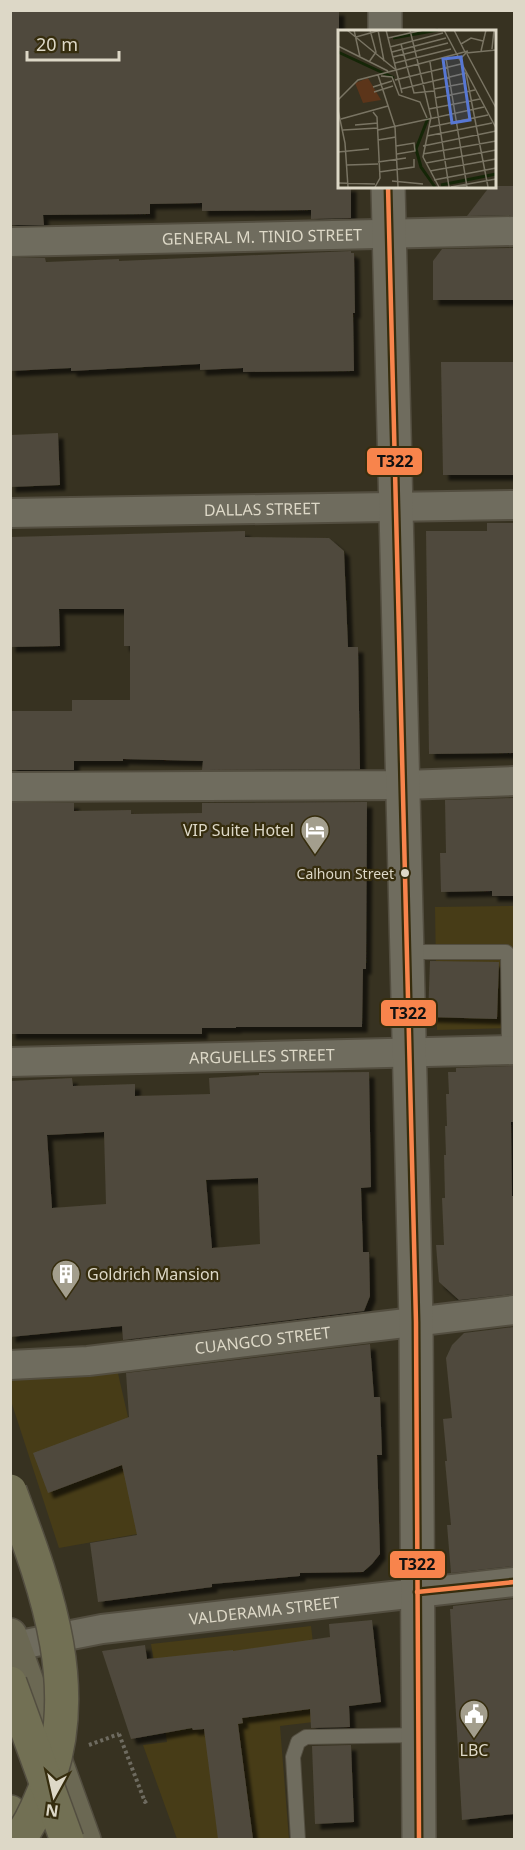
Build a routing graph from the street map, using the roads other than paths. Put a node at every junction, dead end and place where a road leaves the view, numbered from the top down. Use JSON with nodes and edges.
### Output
{"nodes":[{"id":1,"x":385,"y":10,"type":"edge"},
{"id":2,"x":385,"y":30,"type":"edge"},
{"id":3,"x":388,"y":188,"type":"edge"},
{"id":4,"x":514,"y":231,"type":"edge"},
{"id":5,"x":389,"y":235,"type":"junction"},
{"id":6,"x":10,"y":242,"type":"edge"},
{"id":7,"x":514,"y":505,"type":"edge"},
{"id":8,"x":395,"y":508,"type":"junction"},
{"id":9,"x":10,"y":513,"type":"edge"},
{"id":10,"x":514,"y":782,"type":"edge"},
{"id":11,"x":404,"y":785,"type":"junction"},
{"id":12,"x":10,"y":787,"type":"edge"},
{"id":13,"x":408,"y":952,"type":"junction"},
{"id":14,"x":512,"y":1050,"type":"edge"},
{"id":15,"x":410,"y":1051,"type":"junction"},
{"id":16,"x":10,"y":1062,"type":"edge"},
{"id":17,"x":514,"y":1310,"type":"edge"},
{"id":18,"x":416,"y":1322,"type":"junction"},
{"id":19,"x":10,"y":1365,"type":"edge"},
{"id":20,"x":10,"y":1491,"type":"edge"},
{"id":21,"x":35,"y":1514,"type":"dead end"},
{"id":22,"x":10,"y":1523,"type":"edge"},
{"id":23,"x":44,"y":1546,"type":"dead end"},
{"id":24,"x":514,"y":1582,"type":"edge"},
{"id":25,"x":417,"y":1592,"type":"junction"},
{"id":26,"x":67,"y":1623,"type":"junction"},
{"id":27,"x":13,"y":1640,"type":"edge"},
{"id":28,"x":10,"y":1683,"type":"edge"},
{"id":29,"x":419,"y":1735,"type":"junction"},
{"id":30,"x":10,"y":1812,"type":"edge"},
{"id":31,"x":19,"y":1839,"type":"edge"},
{"id":32,"x":67,"y":1839,"type":"edge"},
{"id":33,"x":84,"y":1839,"type":"edge"},
{"id":34,"x":298,"y":1839,"type":"edge"},
{"id":35,"x":418,"y":1839,"type":"edge"}],
"edges":[{"from":1,"to":2,"type":"main road"},
{"from":3,"to":5,"type":"main road"},
{"from":4,"to":5,"type":"street","name":"GENERAL M. TINIO STREET"},
{"from":5,"to":6,"type":"street","name":"GENERAL M. TINIO STREET"},
{"from":5,"to":8,"type":"main road"},
{"from":7,"to":8,"type":"street","name":"DALLAS STREET"},
{"from":8,"to":9,"type":"street","name":"DALLAS STREET"},
{"from":8,"to":11,"type":"main road"},
{"from":10,"to":11,"type":"street"},
{"from":11,"to":12,"type":"street"},
{"from":11,"to":13,"type":"main road"},
{"from":13,"to":14,"type":"lane"},
{"from":13,"to":15,"type":"main road"},
{"from":14,"to":15,"type":"street","name":"ARGUELLES STREET"},
{"from":15,"to":16,"type":"street","name":"ARGUELLES STREET"},
{"from":15,"to":18,"type":"main road"},
{"from":17,"to":18,"type":"street","name":"CUANGCO STREET"},
{"from":18,"to":19,"type":"street","name":"CUANGCO STREET"},
{"from":18,"to":25,"type":"main road"},
{"from":20,"to":31,"type":"highway","bridge":true},
{"from":21,"to":22,"type":"lane"},
{"from":23,"to":26,"type":"lane"},
{"from":24,"to":25,"type":"street","name":"VALDERAMA STREET"},
{"from":25,"to":26,"type":"street","name":"VALDERAMA STREET"},
{"from":25,"to":29,"type":"main road"},
{"from":26,"to":27,"type":"street","name":"VALDERAMA STREET"},
{"from":27,"to":33,"type":"main road"},
{"from":28,"to":32,"type":"highway","bridge":true},
{"from":29,"to":34,"type":"lane"},
{"from":29,"to":35,"type":"main road"},
{"from":30,"to":31,"type":"highway"}]}
